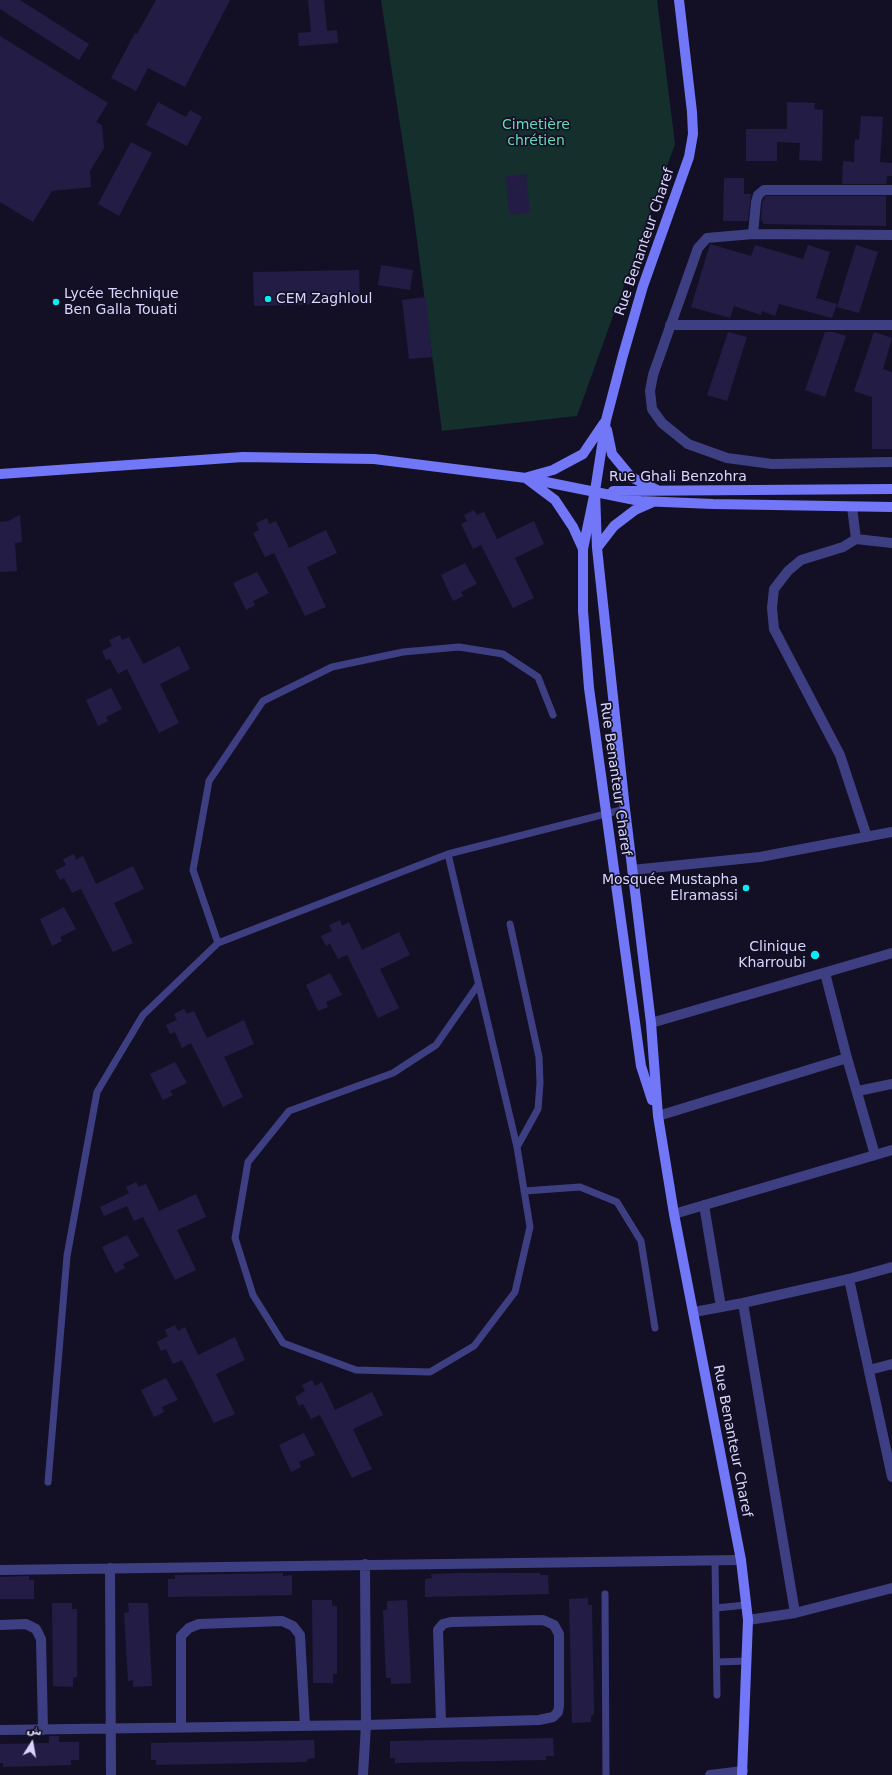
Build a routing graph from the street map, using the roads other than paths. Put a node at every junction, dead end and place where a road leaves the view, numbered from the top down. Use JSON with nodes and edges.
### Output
{"nodes":[{"id":1,"x":679,"y":0,"type":"edge"},
{"id":2,"x":892,"y":190,"type":"edge"},
{"id":3,"x":753,"y":234,"type":"junction"},
{"id":4,"x":892,"y":235,"type":"edge"},
{"id":5,"x":670,"y":325,"type":"junction"},
{"id":6,"x":892,"y":325,"type":"edge"},
{"id":7,"x":606,"y":420,"type":"junction"},
{"id":8,"x":892,"y":462,"type":"edge"},
{"id":9,"x":0,"y":474,"type":"edge"},
{"id":10,"x":526,"y":478,"type":"junction"},
{"id":11,"x":892,"y":489,"type":"edge"},
{"id":12,"x":659,"y":490,"type":"junction"},
{"id":13,"x":595,"y":491,"type":"junction"},
{"id":14,"x":656,"y":502,"type":"junction"},
{"id":15,"x":852,"y":507,"type":"junction"},
{"id":16,"x":892,"y":507,"type":"edge"},
{"id":17,"x":856,"y":539,"type":"junction"},
{"id":18,"x":892,"y":543,"type":"edge"},
{"id":19,"x":596,"y":548,"type":"junction"},
{"id":20,"x":583,"y":549,"type":"junction"},
{"id":21,"x":553,"y":715,"type":"dead end"},
{"id":22,"x":625,"y":809,"type":"junction"},
{"id":23,"x":605,"y":814,"type":"junction"},
{"id":24,"x":892,"y":832,"type":"edge"},
{"id":25,"x":867,"y":837,"type":"junction"},
{"id":26,"x":448,"y":854,"type":"junction"},
{"id":27,"x":632,"y":870,"type":"junction"},
{"id":28,"x":510,"y":924,"type":"dead end"},
{"id":29,"x":218,"y":943,"type":"junction"},
{"id":30,"x":892,"y":953,"type":"edge"},
{"id":31,"x":825,"y":973,"type":"junction"},
{"id":32,"x":478,"y":985,"type":"junction"},
{"id":33,"x":651,"y":1023,"type":"junction"},
{"id":34,"x":847,"y":1058,"type":"junction"},
{"id":35,"x":892,"y":1084,"type":"edge"},
{"id":36,"x":858,"y":1091,"type":"junction"},
{"id":37,"x":658,"y":1116,"type":"junction"},
{"id":38,"x":517,"y":1147,"type":"junction"},
{"id":39,"x":892,"y":1150,"type":"edge"},
{"id":40,"x":875,"y":1155,"type":"junction"},
{"id":41,"x":524,"y":1191,"type":"junction"},
{"id":42,"x":704,"y":1205,"type":"junction"},
{"id":43,"x":674,"y":1214,"type":"junction"},
{"id":44,"x":892,"y":1267,"type":"edge"},
{"id":45,"x":849,"y":1279,"type":"junction"},
{"id":46,"x":743,"y":1303,"type":"junction"},
{"id":47,"x":721,"y":1307,"type":"junction"},
{"id":48,"x":694,"y":1312,"type":"junction"},
{"id":49,"x":655,"y":1328,"type":"dead end"},
{"id":50,"x":892,"y":1364,"type":"edge"},
{"id":51,"x":869,"y":1370,"type":"junction"},
{"id":52,"x":892,"y":1473,"type":"edge"},
{"id":53,"x":48,"y":1482,"type":"dead end"},
{"id":54,"x":715,"y":1560,"type":"junction"},
{"id":55,"x":740,"y":1560,"type":"junction"},
{"id":56,"x":365,"y":1564,"type":"junction"},
{"id":57,"x":110,"y":1568,"type":"junction"},
{"id":58,"x":0,"y":1570,"type":"edge"},
{"id":59,"x":892,"y":1588,"type":"edge"},
{"id":60,"x":605,"y":1594,"type":"dead end"},
{"id":61,"x":746,"y":1605,"type":"junction"},
{"id":62,"x":716,"y":1608,"type":"junction"},
{"id":63,"x":795,"y":1613,"type":"junction"},
{"id":64,"x":748,"y":1620,"type":"junction"},
{"id":65,"x":0,"y":1625,"type":"edge"},
{"id":66,"x":746,"y":1661,"type":"junction"},
{"id":67,"x":717,"y":1662,"type":"junction"},
{"id":68,"x":717,"y":1695,"type":"dead end"},
{"id":69,"x":441,"y":1722,"type":"junction"},
{"id":70,"x":366,"y":1725,"type":"junction"},
{"id":71,"x":305,"y":1726,"type":"junction"},
{"id":72,"x":181,"y":1728,"type":"junction"},
{"id":73,"x":111,"y":1729,"type":"junction"},
{"id":74,"x":0,"y":1730,"type":"edge"},
{"id":75,"x":43,"y":1730,"type":"junction"},
{"id":76,"x":742,"y":1773,"type":"edge"},
{"id":77,"x":111,"y":1775,"type":"edge"},
{"id":78,"x":363,"y":1775,"type":"edge"},
{"id":79,"x":606,"y":1775,"type":"edge"},
{"id":80,"x":710,"y":1775,"type":"edge"}],
"edges":[{"from":1,"to":7,"type":"main road","name":"Rue Benanteur Charef"},
{"from":2,"to":3,"type":"street"},
{"from":3,"to":4,"type":"street"},
{"from":3,"to":5,"type":"street"},
{"from":5,"to":6,"type":"street"},
{"from":5,"to":8,"type":"street"},
{"from":7,"to":10,"type":"main road"},
{"from":7,"to":12,"type":"main road"},
{"from":7,"to":13,"type":"main road","name":"Rue Benanteur Charef"},
{"from":9,"to":10,"type":"main road"},
{"from":10,"to":13,"type":"main road"},
{"from":10,"to":20,"type":"main road"},
{"from":11,"to":12,"type":"main road","name":"Rue Ghali Benzohra"},
{"from":12,"to":13,"type":"main road","name":"Rue Ghali Benzohra"},
{"from":13,"to":14,"type":"main road","name":"Rue Ghali Benzohra"},
{"from":13,"to":19,"type":"main road","name":"Rue Benanteur Charef"},
{"from":13,"to":20,"type":"main road","name":"Rue Benanteur Charef"},
{"from":14,"to":15,"type":"main road","name":"Rue Ghali Benzohra"},
{"from":14,"to":19,"type":"main road"},
{"from":15,"to":16,"type":"main road","name":"Rue Ghali Benzohra"},
{"from":15,"to":17,"type":"street"},
{"from":17,"to":18,"type":"street"},
{"from":17,"to":25,"type":"street"},
{"from":19,"to":22,"type":"main road","name":"Rue Benanteur Charef"},
{"from":20,"to":23,"type":"main road","name":"Rue Benanteur Charef"},
{"from":21,"to":29,"type":"lane"},
{"from":22,"to":23,"type":"lane"},
{"from":22,"to":27,"type":"main road","name":"Rue Benanteur Charef"},
{"from":23,"to":26,"type":"lane"},
{"from":23,"to":37,"type":"main road","name":"Rue Benanteur Charef"},
{"from":24,"to":25,"type":"street"},
{"from":25,"to":27,"type":"street"},
{"from":26,"to":29,"type":"lane"},
{"from":26,"to":32,"type":"lane"},
{"from":27,"to":33,"type":"main road","name":"Rue Benanteur Charef"},
{"from":28,"to":38,"type":"lane"},
{"from":29,"to":53,"type":"lane"},
{"from":30,"to":31,"type":"street"},
{"from":31,"to":33,"type":"street"},
{"from":31,"to":34,"type":"street"},
{"from":32,"to":38,"type":"lane"},
{"from":32,"to":41,"type":"lane"},
{"from":33,"to":37,"type":"main road","name":"Rue Benanteur Charef"},
{"from":34,"to":36,"type":"street"},
{"from":34,"to":37,"type":"street"},
{"from":35,"to":36,"type":"street"},
{"from":36,"to":40,"type":"street"},
{"from":37,"to":43,"type":"main road","name":"Rue Benanteur Charef"},
{"from":38,"to":41,"type":"lane"},
{"from":39,"to":40,"type":"street"},
{"from":40,"to":42,"type":"street"},
{"from":41,"to":49,"type":"lane"},
{"from":42,"to":43,"type":"street"},
{"from":42,"to":47,"type":"street"},
{"from":43,"to":48,"type":"main road","name":"Rue Benanteur Charef"},
{"from":44,"to":45,"type":"street"},
{"from":45,"to":46,"type":"street"},
{"from":45,"to":51,"type":"street"},
{"from":46,"to":47,"type":"street"},
{"from":46,"to":63,"type":"street"},
{"from":47,"to":48,"type":"street"},
{"from":48,"to":55,"type":"main road","name":"Rue Benanteur Charef"},
{"from":50,"to":51,"type":"street"},
{"from":51,"to":52,"type":"street"},
{"from":54,"to":55,"type":"street"},
{"from":54,"to":56,"type":"street"},
{"from":54,"to":62,"type":"lane"},
{"from":55,"to":61,"type":"main road","name":"Rue Benanteur Charef"},
{"from":56,"to":57,"type":"street"},
{"from":56,"to":70,"type":"street"},
{"from":57,"to":58,"type":"street"},
{"from":57,"to":73,"type":"street"},
{"from":59,"to":63,"type":"street"},
{"from":60,"to":79,"type":"lane"},
{"from":61,"to":62,"type":"lane"},
{"from":61,"to":64,"type":"main road","name":"Rue Benanteur Charef"},
{"from":62,"to":67,"type":"lane"},
{"from":63,"to":64,"type":"street"},
{"from":64,"to":66,"type":"main road","name":"Rue Benanteur Charef"},
{"from":65,"to":75,"type":"street"},
{"from":66,"to":67,"type":"lane"},
{"from":66,"to":76,"type":"main road","name":"Rue Benanteur Charef"},
{"from":67,"to":68,"type":"lane"},
{"from":69,"to":69,"type":"street"},
{"from":69,"to":70,"type":"street"},
{"from":70,"to":71,"type":"street"},
{"from":70,"to":78,"type":"street"},
{"from":71,"to":72,"type":"street"},
{"from":71,"to":72,"type":"street"},
{"from":72,"to":73,"type":"street"},
{"from":73,"to":75,"type":"street"},
{"from":73,"to":77,"type":"street"},
{"from":74,"to":75,"type":"street"},
{"from":76,"to":80,"type":"street"}]}
